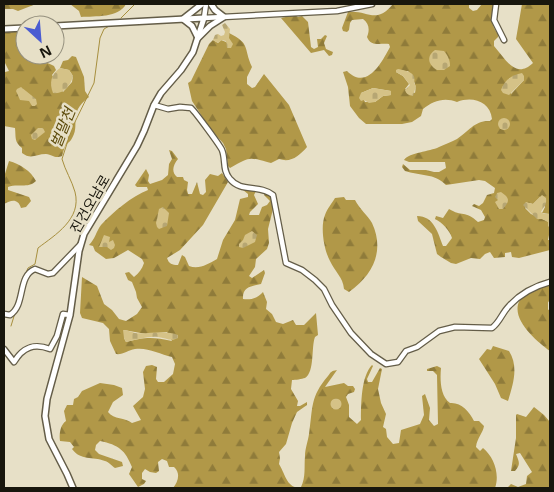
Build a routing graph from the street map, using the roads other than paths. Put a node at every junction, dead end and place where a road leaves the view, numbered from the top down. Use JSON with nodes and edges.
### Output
{"nodes":[{"id":1,"x":202,"y":4,"type":"edge"},
{"id":2,"x":206,"y":4,"type":"edge"},
{"id":3,"x":211,"y":4,"type":"edge"},
{"id":4,"x":372,"y":4,"type":"edge"},
{"id":5,"x":496,"y":4,"type":"edge"},
{"id":6,"x":224,"y":17,"type":"junction"},
{"id":7,"x":204,"y":18,"type":"junction"},
{"id":8,"x":184,"y":19,"type":"junction"},
{"id":9,"x":65,"y":25,"type":"edge"},
{"id":10,"x":198,"y":38,"type":"junction"},
{"id":11,"x":504,"y":40,"type":"dead end"},
{"id":12,"x":154,"y":105,"type":"junction"},
{"id":13,"x":80,"y":245,"type":"junction"},
{"id":14,"x":550,"y":282,"type":"edge"},
{"id":15,"x":4,"y":314,"type":"edge"},
{"id":16,"x":70,"y":315,"type":"junction"},
{"id":17,"x":4,"y":349,"type":"edge"},
{"id":18,"x":73,"y":488,"type":"edge"}],
"edges":[{"from":1,"to":8,"type":"main road"},
{"from":2,"to":7,"type":"street","name":"진건오남로"},
{"from":3,"to":6,"type":"main road"},
{"from":4,"to":6,"type":"street"},
{"from":5,"to":11,"type":"street"},
{"from":6,"to":7,"type":"street"},
{"from":6,"to":10,"type":"main road"},
{"from":7,"to":8,"type":"main road"},
{"from":7,"to":10,"type":"main road","name":"진건오남로"},
{"from":8,"to":9,"type":"main road"},
{"from":8,"to":10,"type":"main road"},
{"from":10,"to":12,"type":"main road","name":"진건오남로"},
{"from":12,"to":13,"type":"main road","name":"진건오남로"},
{"from":12,"to":14,"type":"street"},
{"from":13,"to":15,"type":"street"},
{"from":13,"to":16,"type":"main road","name":"진건오남로"},
{"from":16,"to":17,"type":"street"},
{"from":16,"to":18,"type":"main road","name":"진건오남로"}]}
